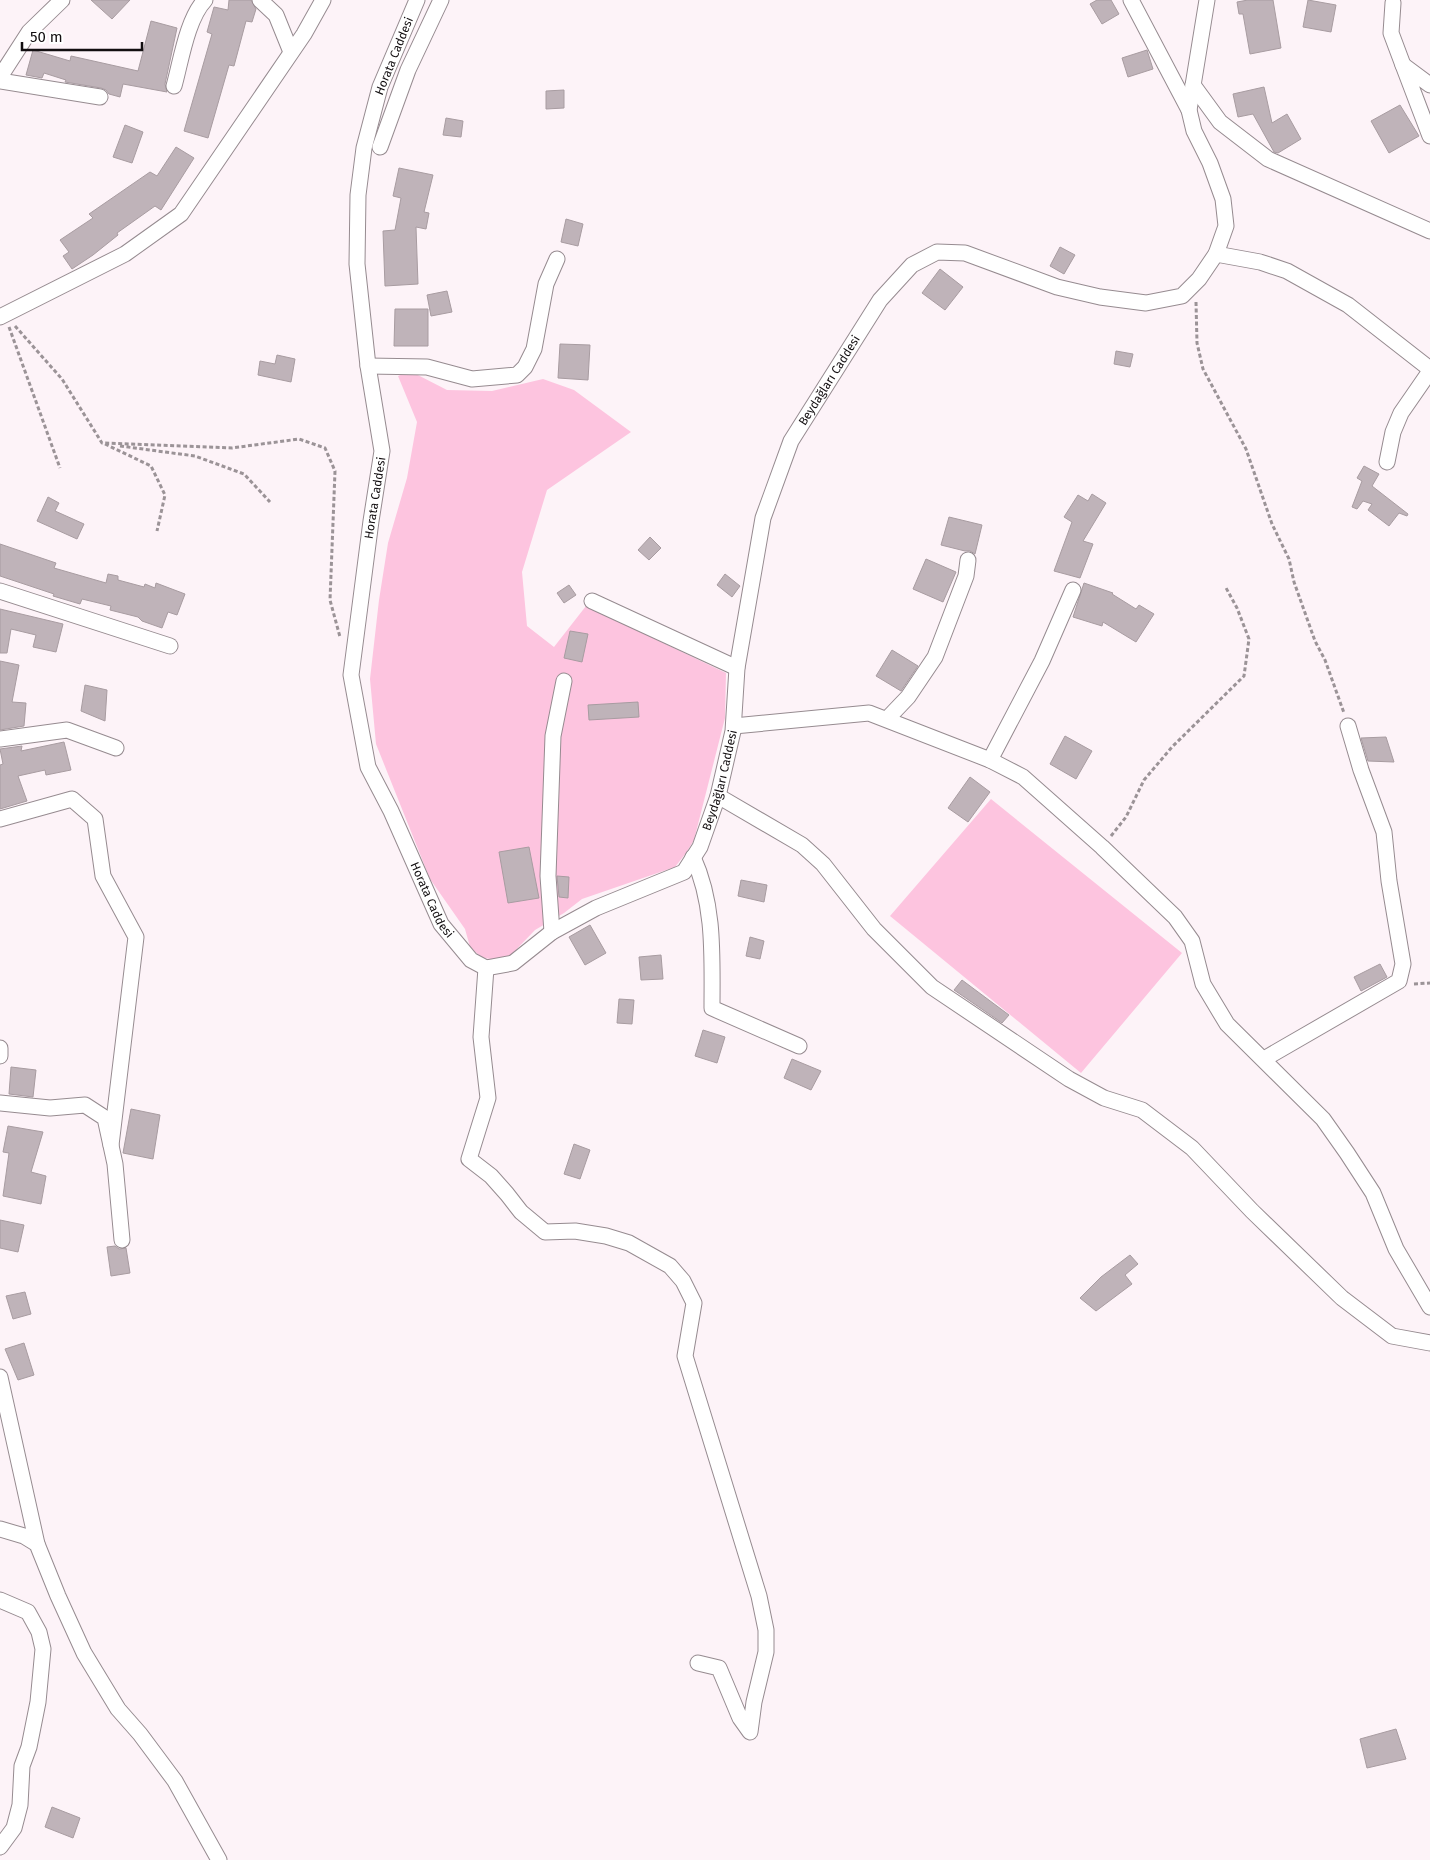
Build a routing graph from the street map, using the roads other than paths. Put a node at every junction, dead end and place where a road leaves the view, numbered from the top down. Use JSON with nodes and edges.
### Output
{"nodes":[{"id":1,"x":62,"y":0,"type":"edge"},
{"id":2,"x":205,"y":0,"type":"edge"},
{"id":3,"x":261,"y":0,"type":"edge"},
{"id":4,"x":323,"y":0,"type":"edge"},
{"id":5,"x":417,"y":0,"type":"edge"},
{"id":6,"x":441,"y":0,"type":"edge"},
{"id":7,"x":1130,"y":0,"type":"edge"},
{"id":8,"x":1207,"y":0,"type":"edge"},
{"id":9,"x":1393,"y":3,"type":"dead end"},
{"id":10,"x":291,"y":52,"type":"junction"},
{"id":11,"x":1403,"y":65,"type":"junction"},
{"id":12,"x":0,"y":79,"type":"edge"},
{"id":13,"x":1193,"y":85,"type":"junction"},
{"id":14,"x":1430,"y":85,"type":"edge"},
{"id":15,"x":174,"y":86,"type":"dead end"},
{"id":16,"x":100,"y":97,"type":"dead end"},
{"id":17,"x":1189,"y":110,"type":"junction"},
{"id":18,"x":1430,"y":136,"type":"edge"},
{"id":19,"x":380,"y":148,"type":"dead end"},
{"id":20,"x":1430,"y":231,"type":"edge"},
{"id":21,"x":1216,"y":254,"type":"junction"},
{"id":22,"x":557,"y":259,"type":"dead end"},
{"id":23,"x":2,"y":316,"type":"edge"},
{"id":24,"x":368,"y":366,"type":"junction"},
{"id":25,"x":1430,"y":370,"type":"edge"},
{"id":26,"x":1387,"y":462,"type":"dead end"},
{"id":27,"x":968,"y":560,"type":"dead end"},
{"id":28,"x":1073,"y":590,"type":"dead end"},
{"id":29,"x":0,"y":591,"type":"edge"},
{"id":30,"x":592,"y":602,"type":"dead end"},
{"id":31,"x":170,"y":646,"type":"dead end"},
{"id":32,"x":737,"y":668,"type":"junction"},
{"id":33,"x":564,"y":681,"type":"dead end"},
{"id":34,"x":887,"y":720,"type":"junction"},
{"id":35,"x":734,"y":726,"type":"junction"},
{"id":36,"x":1348,"y":726,"type":"road end"},
{"id":37,"x":0,"y":739,"type":"edge"},
{"id":38,"x":116,"y":748,"type":"dead end"},
{"id":39,"x":990,"y":760,"type":"junction"},
{"id":40,"x":718,"y":796,"type":"junction"},
{"id":41,"x":0,"y":819,"type":"edge"},
{"id":42,"x":693,"y":857,"type":"junction"},
{"id":43,"x":552,"y":932,"type":"junction"},
{"id":44,"x":486,"y":968,"type":"junction"},
{"id":45,"x":799,"y":1046,"type":"dead end"},
{"id":46,"x":0,"y":1048,"type":"edge"},
{"id":47,"x":0,"y":1056,"type":"edge"},
{"id":48,"x":1264,"y":1059,"type":"junction"},
{"id":49,"x":0,"y":1103,"type":"edge"},
{"id":50,"x":111,"y":1145,"type":"junction"},
{"id":51,"x":122,"y":1240,"type":"dead end"},
{"id":52,"x":1430,"y":1307,"type":"edge"},
{"id":53,"x":1430,"y":1343,"type":"edge"},
{"id":54,"x":0,"y":1377,"type":"edge"},
{"id":55,"x":0,"y":1530,"type":"edge"},
{"id":56,"x":37,"y":1544,"type":"junction"},
{"id":57,"x":0,"y":1600,"type":"edge"},
{"id":58,"x":698,"y":1663,"type":"dead end"},
{"id":59,"x":0,"y":1847,"type":"edge"},
{"id":60,"x":219,"y":1860,"type":"edge"}],
"edges":[{"from":1,"to":12,"type":"street"},
{"from":2,"to":15,"type":"street"},
{"from":3,"to":10,"type":"street"},
{"from":4,"to":10,"type":"street"},
{"from":5,"to":24,"type":"street","name":"Horata Caddesi"},
{"from":6,"to":19,"type":"street"},
{"from":7,"to":17,"type":"street"},
{"from":8,"to":13,"type":"street","name":"Beydağları Caddesi"},
{"from":9,"to":11,"type":"street"},
{"from":10,"to":23,"type":"street"},
{"from":11,"to":14,"type":"street"},
{"from":11,"to":18,"type":"street"},
{"from":12,"to":16,"type":"street"},
{"from":13,"to":17,"type":"street","name":"Beydağları Caddesi"},
{"from":13,"to":20,"type":"street"},
{"from":17,"to":21,"type":"street","name":"Beydağları Caddesi"},
{"from":21,"to":25,"type":"street"},
{"from":21,"to":32,"type":"street","name":"Beydağları Caddesi"},
{"from":22,"to":24,"type":"street"},
{"from":24,"to":44,"type":"street","name":"Horata Caddesi"},
{"from":25,"to":26,"type":"street"},
{"from":27,"to":34,"type":"street"},
{"from":28,"to":39,"type":"street"},
{"from":29,"to":31,"type":"street"},
{"from":30,"to":32,"type":"street"},
{"from":32,"to":35,"type":"street","name":"Beydağları Caddesi"},
{"from":33,"to":43,"type":"street"},
{"from":34,"to":35,"type":"street"},
{"from":34,"to":39,"type":"street"},
{"from":35,"to":40,"type":"street","name":"Beydağları Caddesi"},
{"from":36,"to":48,"type":"street"},
{"from":37,"to":38,"type":"street"},
{"from":39,"to":48,"type":"street"},
{"from":40,"to":42,"type":"street","name":"Beydağları Caddesi"},
{"from":40,"to":53,"type":"street"},
{"from":41,"to":50,"type":"street"},
{"from":42,"to":43,"type":"street","name":"Beydağları Caddesi"},
{"from":42,"to":45,"type":"street"},
{"from":43,"to":44,"type":"street","name":"Beydağları Caddesi"},
{"from":44,"to":58,"type":"street"},
{"from":46,"to":47,"type":"street"},
{"from":48,"to":52,"type":"street"},
{"from":49,"to":50,"type":"street"},
{"from":50,"to":51,"type":"street"},
{"from":54,"to":56,"type":"street"},
{"from":55,"to":56,"type":"street"},
{"from":56,"to":60,"type":"street"},
{"from":57,"to":59,"type":"street"}]}
